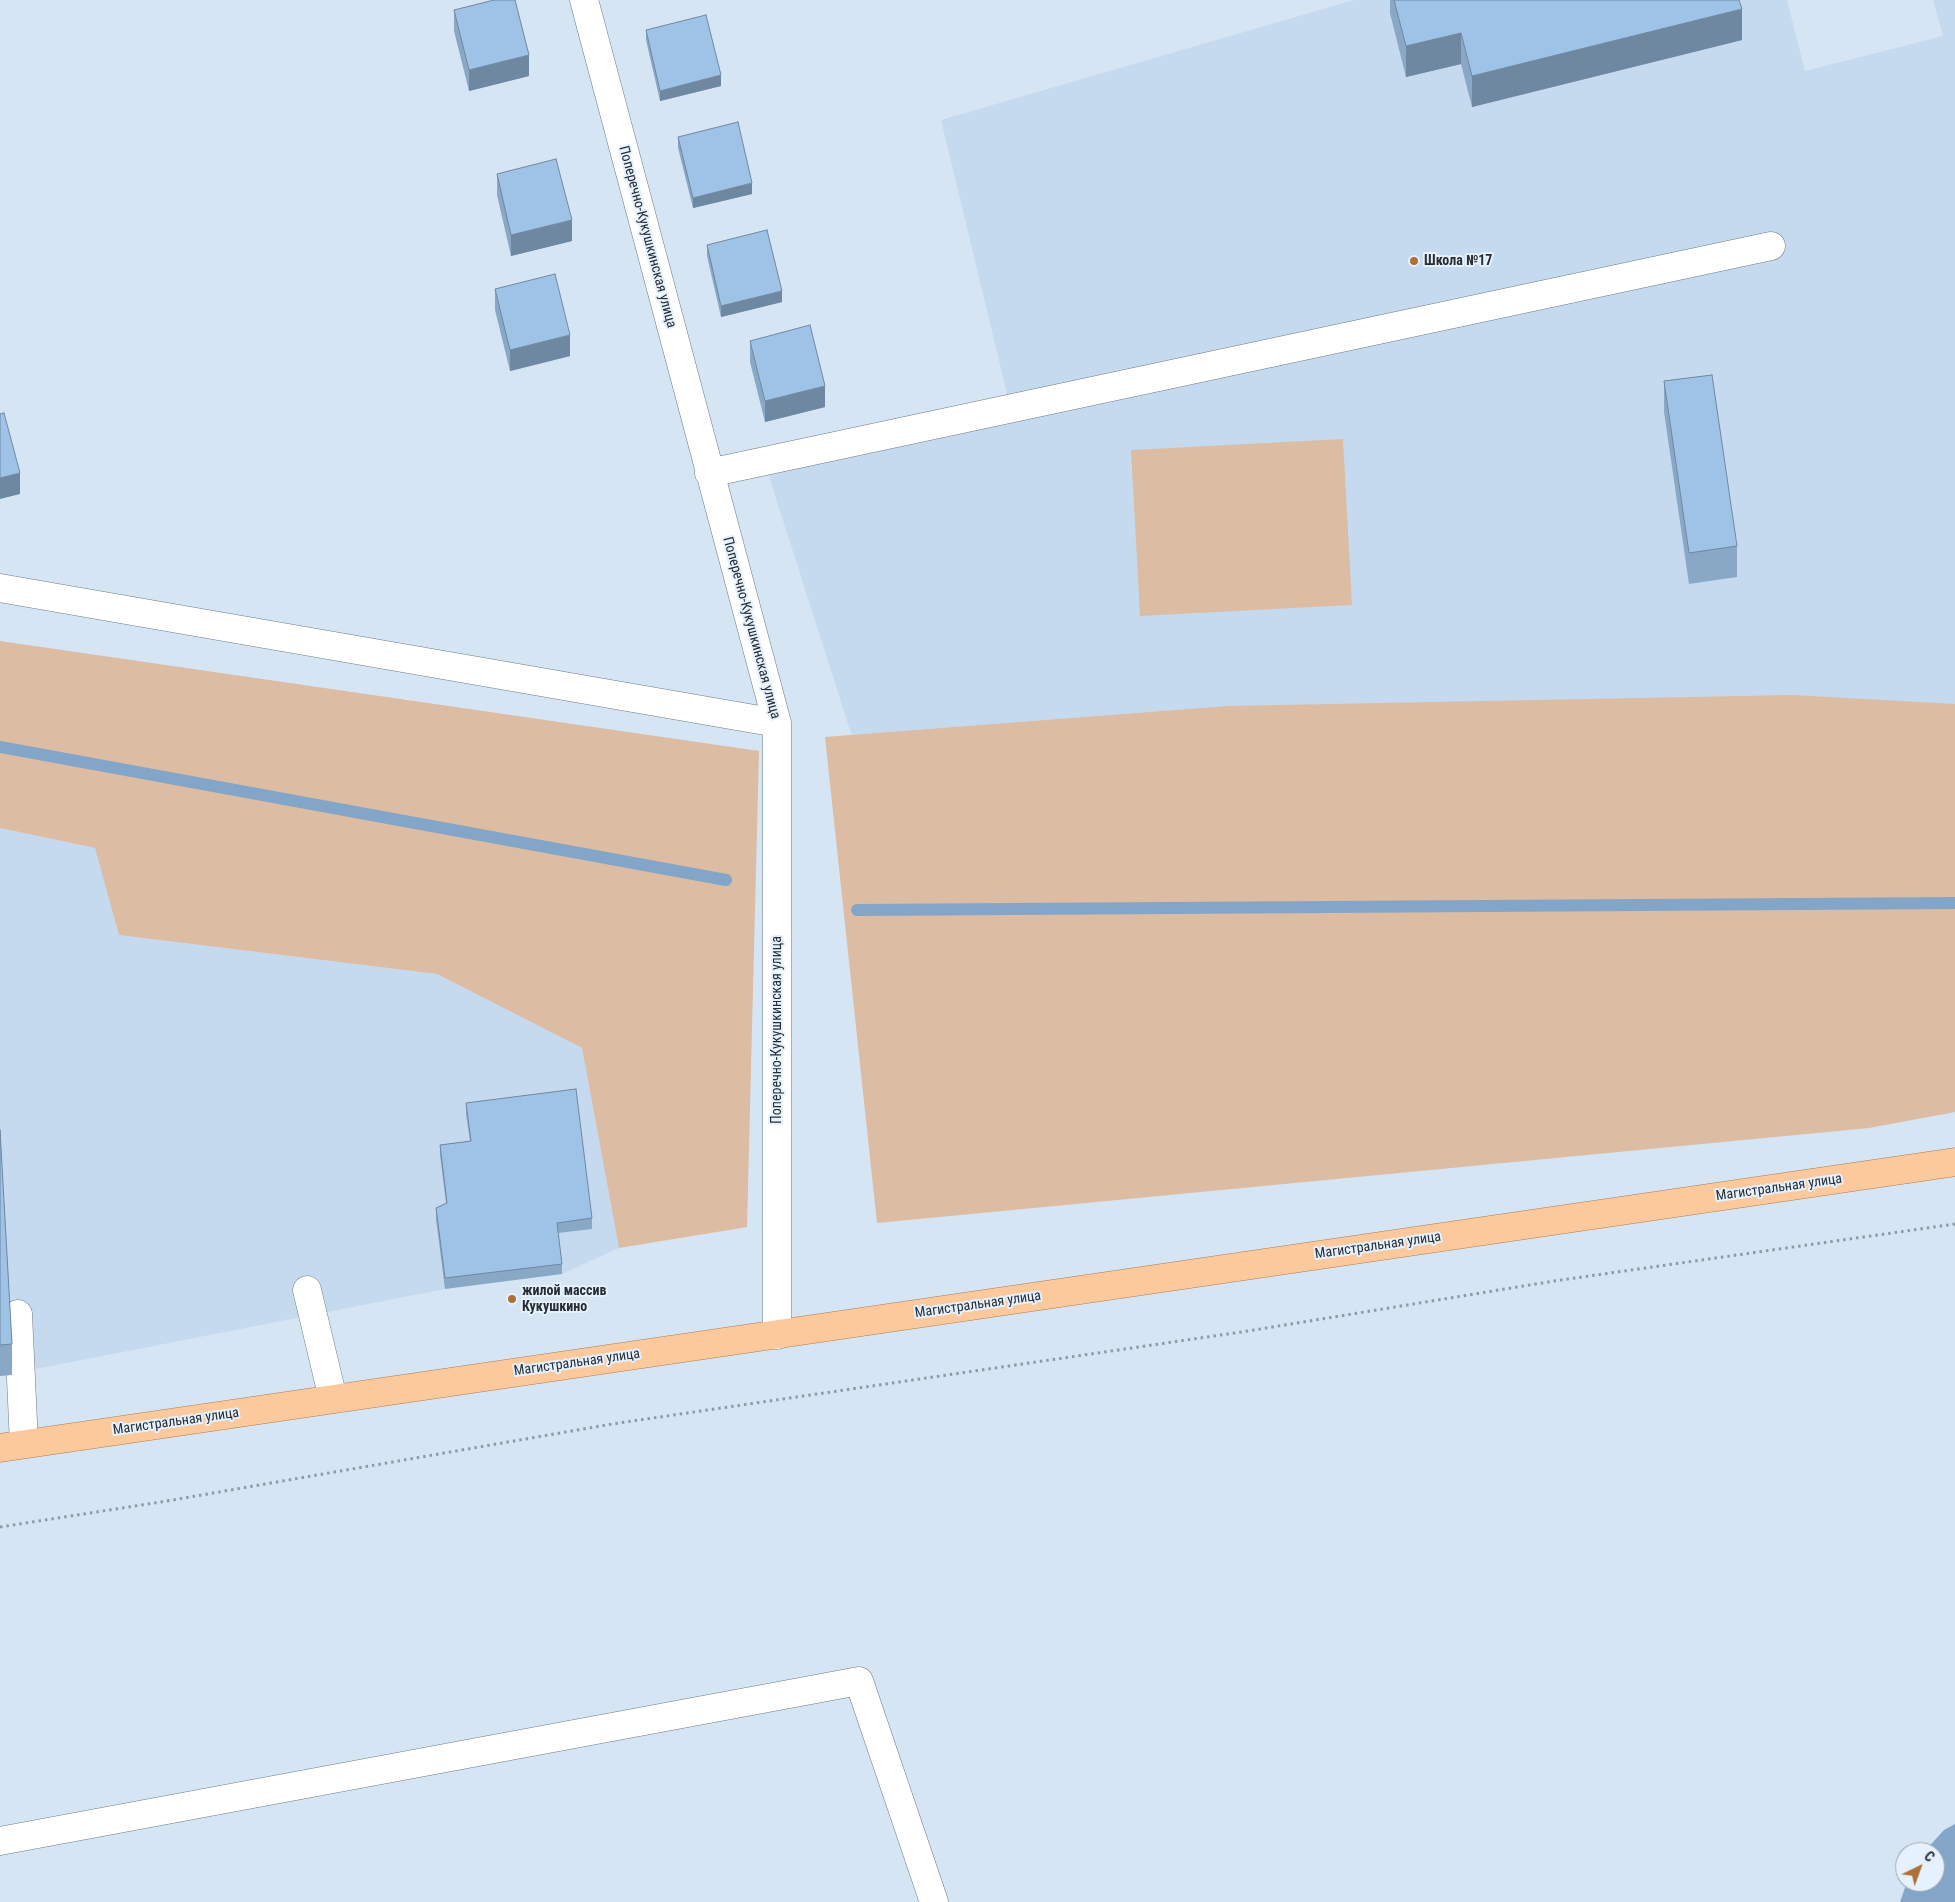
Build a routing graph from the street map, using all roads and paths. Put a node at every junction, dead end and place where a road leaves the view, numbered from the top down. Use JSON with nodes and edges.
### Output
{"nodes":[{"id":1,"x":584,"y":0,"type":"edge"},
{"id":2,"x":1771,"y":246,"type":"dead end"},
{"id":3,"x":709,"y":473,"type":"junction"},
{"id":4,"x":0,"y":588,"type":"edge"},
{"id":5,"x":777,"y":723,"type":"junction"},
{"id":6,"x":1955,"y":1162,"type":"edge"},
{"id":7,"x":1955,"y":1224,"type":"edge"},
{"id":8,"x":307,"y":1290,"type":"dead end"},
{"id":9,"x":18,"y":1314,"type":"dead end"},
{"id":10,"x":777,"y":1334,"type":"junction"},
{"id":11,"x":333,"y":1399,"type":"junction"},
{"id":12,"x":12,"y":1446,"type":"edge"},
{"id":13,"x":0,"y":1528,"type":"edge"},
{"id":14,"x":0,"y":1841,"type":"edge"},
{"id":15,"x":934,"y":1902,"type":"edge"}],
"edges":[{"from":1,"to":3,"type":"street","name":"Поперечно-Кукушкинская улица"},
{"from":2,"to":3,"type":"street"},
{"from":3,"to":5,"type":"street","name":"Поперечно-Кукушкинская улица"},
{"from":4,"to":5,"type":"street"},
{"from":5,"to":10,"type":"street","name":"Поперечно-Кукушкинская улица"},
{"from":6,"to":10,"type":"main road","name":"Магистральная улица"},
{"from":7,"to":13,"type":"path"},
{"from":8,"to":11,"type":"street"},
{"from":9,"to":12,"type":"street"},
{"from":10,"to":11,"type":"main road","name":"Магистральная улица"},
{"from":11,"to":12,"type":"main road","name":"Магистральная улица"},
{"from":14,"to":15,"type":"street"}]}
